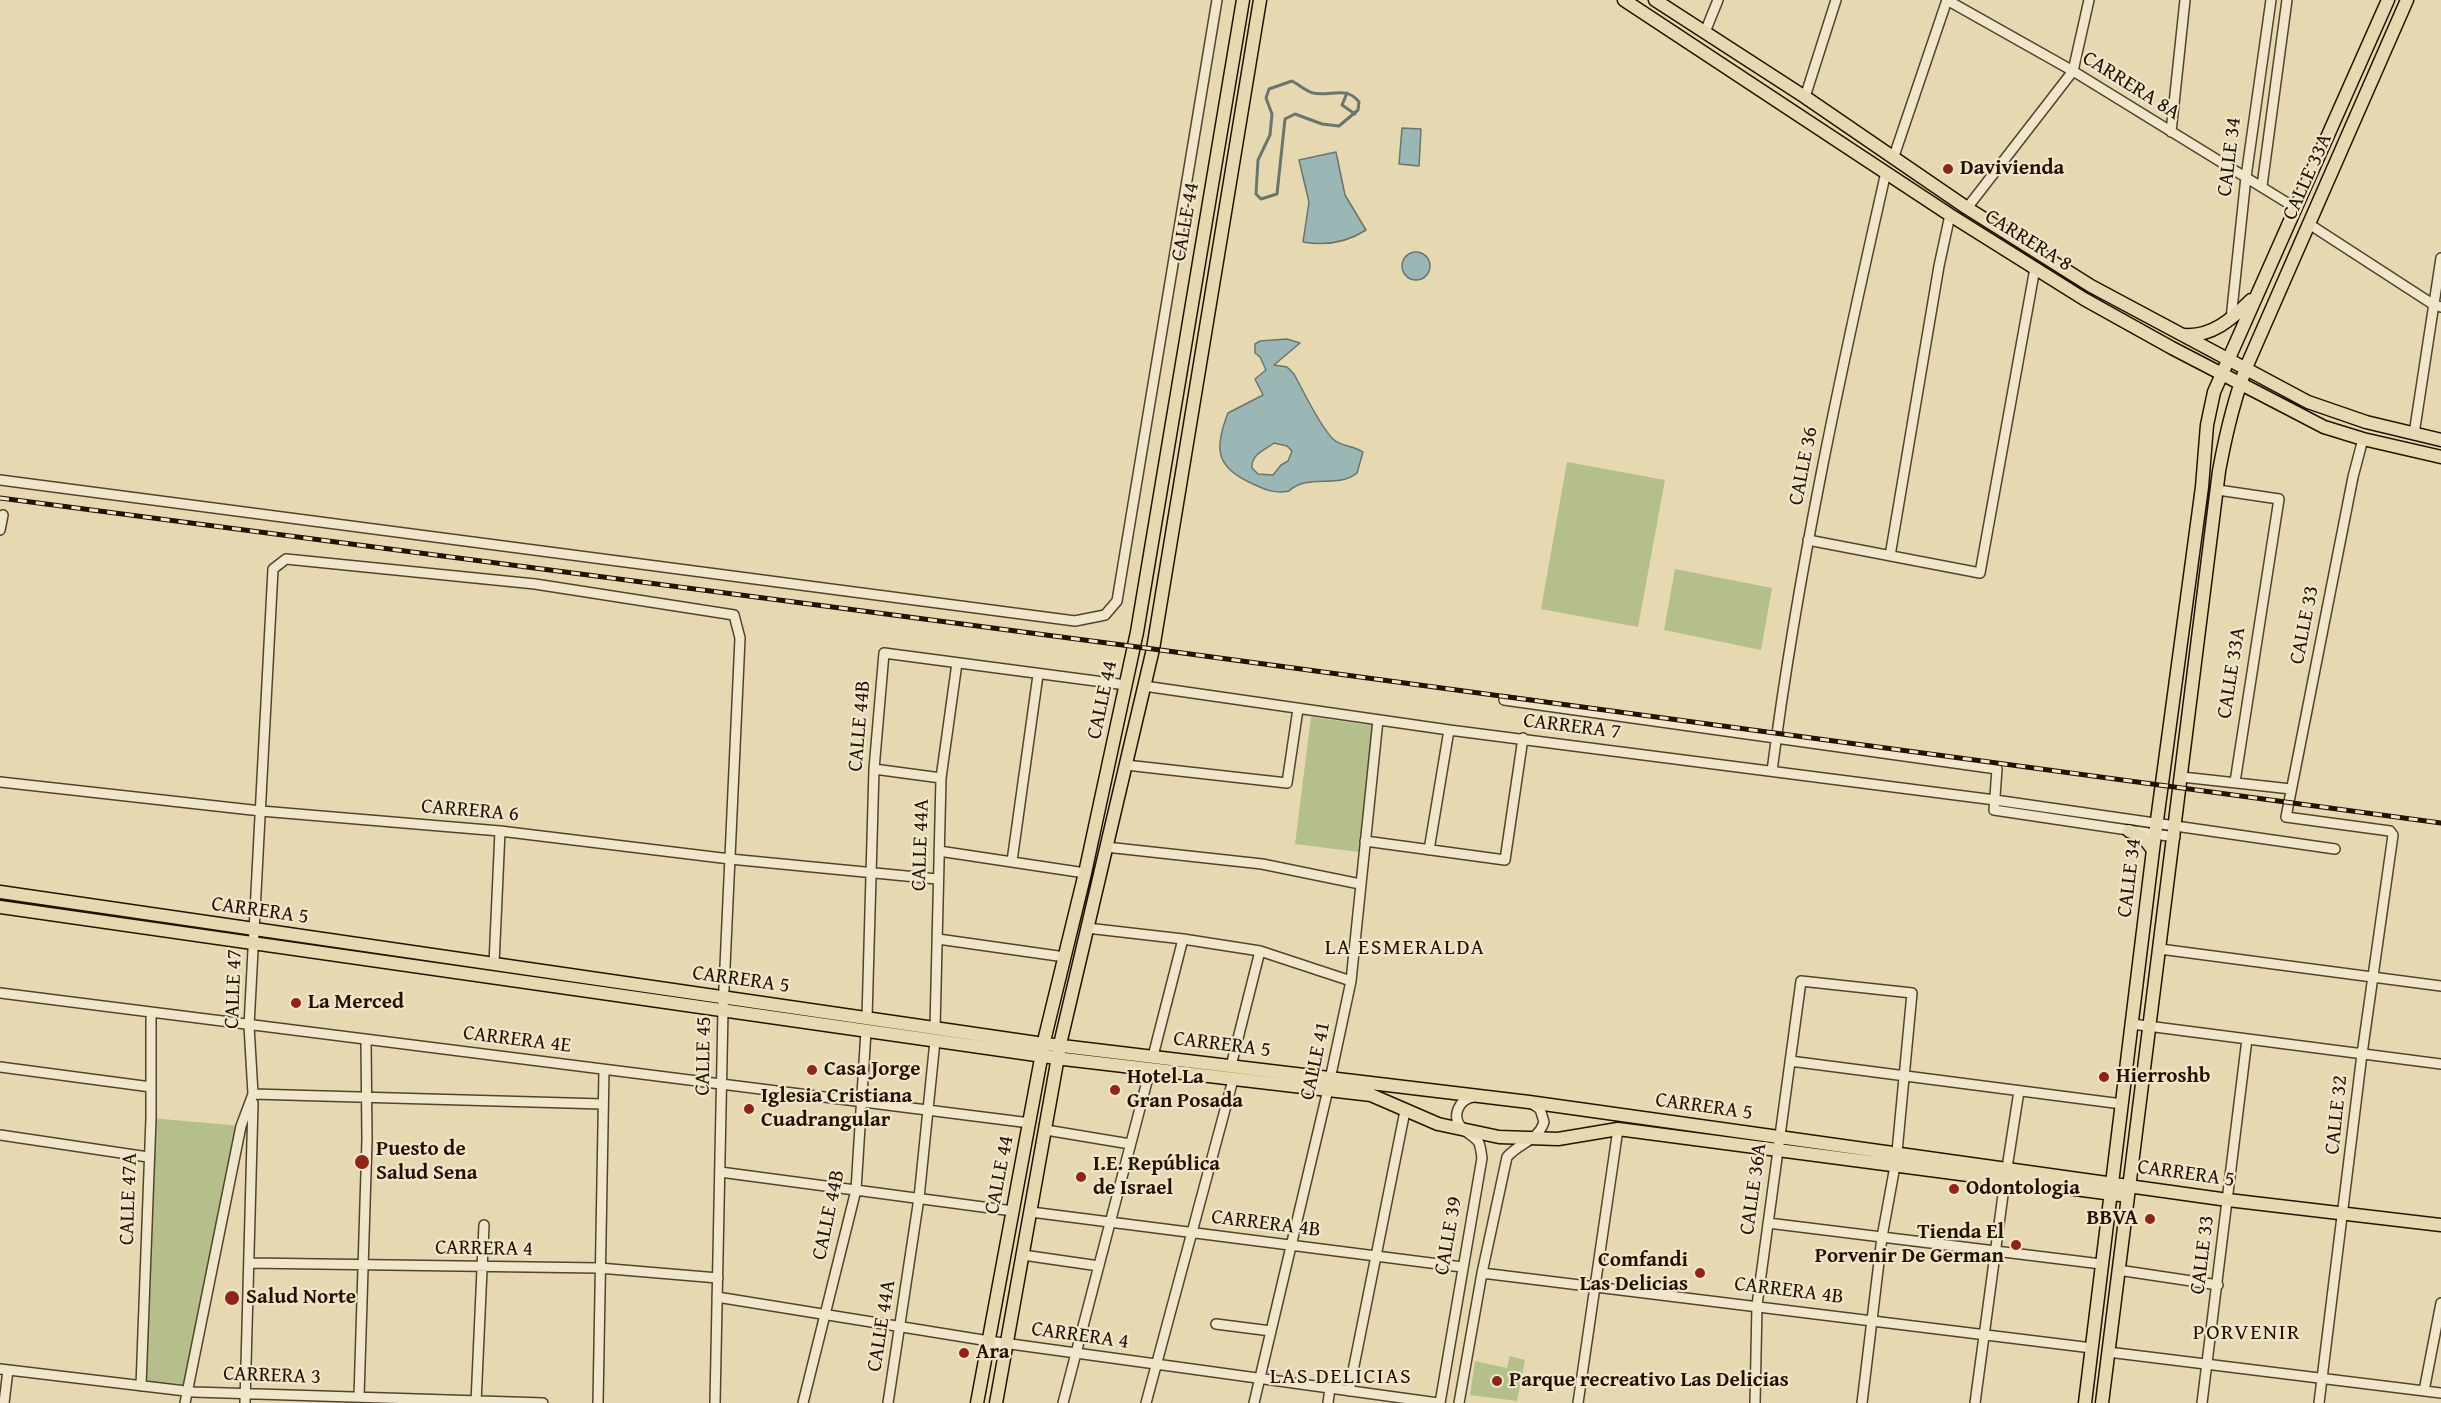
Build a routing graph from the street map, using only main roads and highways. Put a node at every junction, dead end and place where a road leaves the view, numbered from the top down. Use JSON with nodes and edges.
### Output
{"nodes":[{"id":1,"x":1243,"y":0,"type":"edge"},
{"id":2,"x":1260,"y":0,"type":"edge"},
{"id":3,"x":1624,"y":0,"type":"edge"},
{"id":4,"x":1655,"y":0,"type":"edge"},
{"id":5,"x":2388,"y":0,"type":"edge"},
{"id":6,"x":2407,"y":0,"type":"edge"},
{"id":7,"x":2274,"y":250,"type":"junction"},
{"id":8,"x":2256,"y":295,"type":"junction"},
{"id":9,"x":2180,"y":335,"type":"junction"},
{"id":10,"x":2231,"y":362,"type":"junction"},
{"id":11,"x":2246,"y":370,"type":"junction"},
{"id":12,"x":2222,"y":375,"type":"junction"},
{"id":13,"x":2239,"y":385,"type":"junction"},
{"id":14,"x":2441,"y":440,"type":"edge"},
{"id":15,"x":2441,"y":456,"type":"edge"},
{"id":16,"x":2186,"y":600,"type":"junction"},
{"id":17,"x":2204,"y":603,"type":"junction"},
{"id":18,"x":2129,"y":831,"type":"road end"},
{"id":19,"x":2153,"y":850,"type":"junction"},
{"id":20,"x":0,"y":892,"type":"edge"},
{"id":21,"x":0,"y":907,"type":"edge"},
{"id":22,"x":724,"y":1004,"type":"junction"},
{"id":23,"x":1060,"y":1045,"type":"junction"},
{"id":24,"x":1043,"y":1050,"type":"junction"},
{"id":25,"x":1058,"y":1058,"type":"junction"},
{"id":26,"x":2006,"y":1174,"type":"junction"},
{"id":27,"x":2112,"y":1189,"type":"junction"},
{"id":28,"x":2128,"y":1191,"type":"junction"},
{"id":29,"x":2441,"y":1225,"type":"edge"},
{"id":30,"x":977,"y":1403,"type":"edge"},
{"id":31,"x":996,"y":1403,"type":"edge"},
{"id":32,"x":2085,"y":1403,"type":"edge"},
{"id":33,"x":2102,"y":1403,"type":"edge"}],
"edges":[{"from":1,"to":24,"type":"main road","name":"CALLE 44"},
{"from":2,"to":23,"type":"main road","name":"CALLE 44"},
{"from":3,"to":12,"type":"main road","name":"CARRERA 8"},
{"from":4,"to":9,"type":"main road","name":"CARRERA 8"},
{"from":5,"to":7,"type":"main road","name":"CALLE 33A"},
{"from":6,"to":11,"type":"main road","name":"CALLE 33A"},
{"from":7,"to":8,"type":"main road","name":"CALLE 33A"},
{"from":7,"to":10,"type":"main road"},
{"from":8,"to":9,"type":"main road"},
{"from":8,"to":10,"type":"main road","name":"CALLE 33A"},
{"from":9,"to":10,"type":"main road","name":"CARRERA 8"},
{"from":10,"to":11,"type":"main road","name":"CARRERA 8"},
{"from":10,"to":12,"type":"main road","name":"CALLE 34"},
{"from":10,"to":13,"type":"main road"},
{"from":11,"to":13,"type":"main road","name":"CALLE 34"},
{"from":11,"to":14,"type":"main road","name":"CARRERA 8"},
{"from":12,"to":13,"type":"main road","name":"CARRERA 8"},
{"from":12,"to":16,"type":"main road","name":"CALLE 34"},
{"from":13,"to":15,"type":"main road","name":"CARRERA 8"},
{"from":13,"to":17,"type":"main road","name":"CALLE 34"},
{"from":16,"to":17,"type":"main road"},
{"from":16,"to":19,"type":"main road","name":"CALLE 34"},
{"from":17,"to":28,"type":"main road","name":"CALLE 34"},
{"from":18,"to":19,"type":"main road"},
{"from":19,"to":27,"type":"main road","name":"CALLE 34"},
{"from":20,"to":22,"type":"main road","name":"CARRERA 5"},
{"from":21,"to":22,"type":"main road","name":"CARRERA 5"},
{"from":22,"to":24,"type":"main road","name":"CARRERA 5"},
{"from":23,"to":24,"type":"main road","name":"CARRERA 5"},
{"from":23,"to":25,"type":"main road","name":"CALLE 44"},
{"from":23,"to":26,"type":"main road","name":"CARRERA 5"},
{"from":24,"to":25,"type":"main road","name":"CARRERA 5"},
{"from":24,"to":30,"type":"main road","name":"CALLE 44"},
{"from":25,"to":26,"type":"main road","name":"CARRERA 5"},
{"from":25,"to":31,"type":"main road","name":"CALLE 44"},
{"from":26,"to":27,"type":"main road","name":"CARRERA 5"},
{"from":27,"to":28,"type":"main road","name":"CARRERA 5"},
{"from":27,"to":32,"type":"main road","name":"CALLE 34"},
{"from":28,"to":29,"type":"main road","name":"CARRERA 5"},
{"from":28,"to":33,"type":"main road","name":"CALLE 34"}]}
